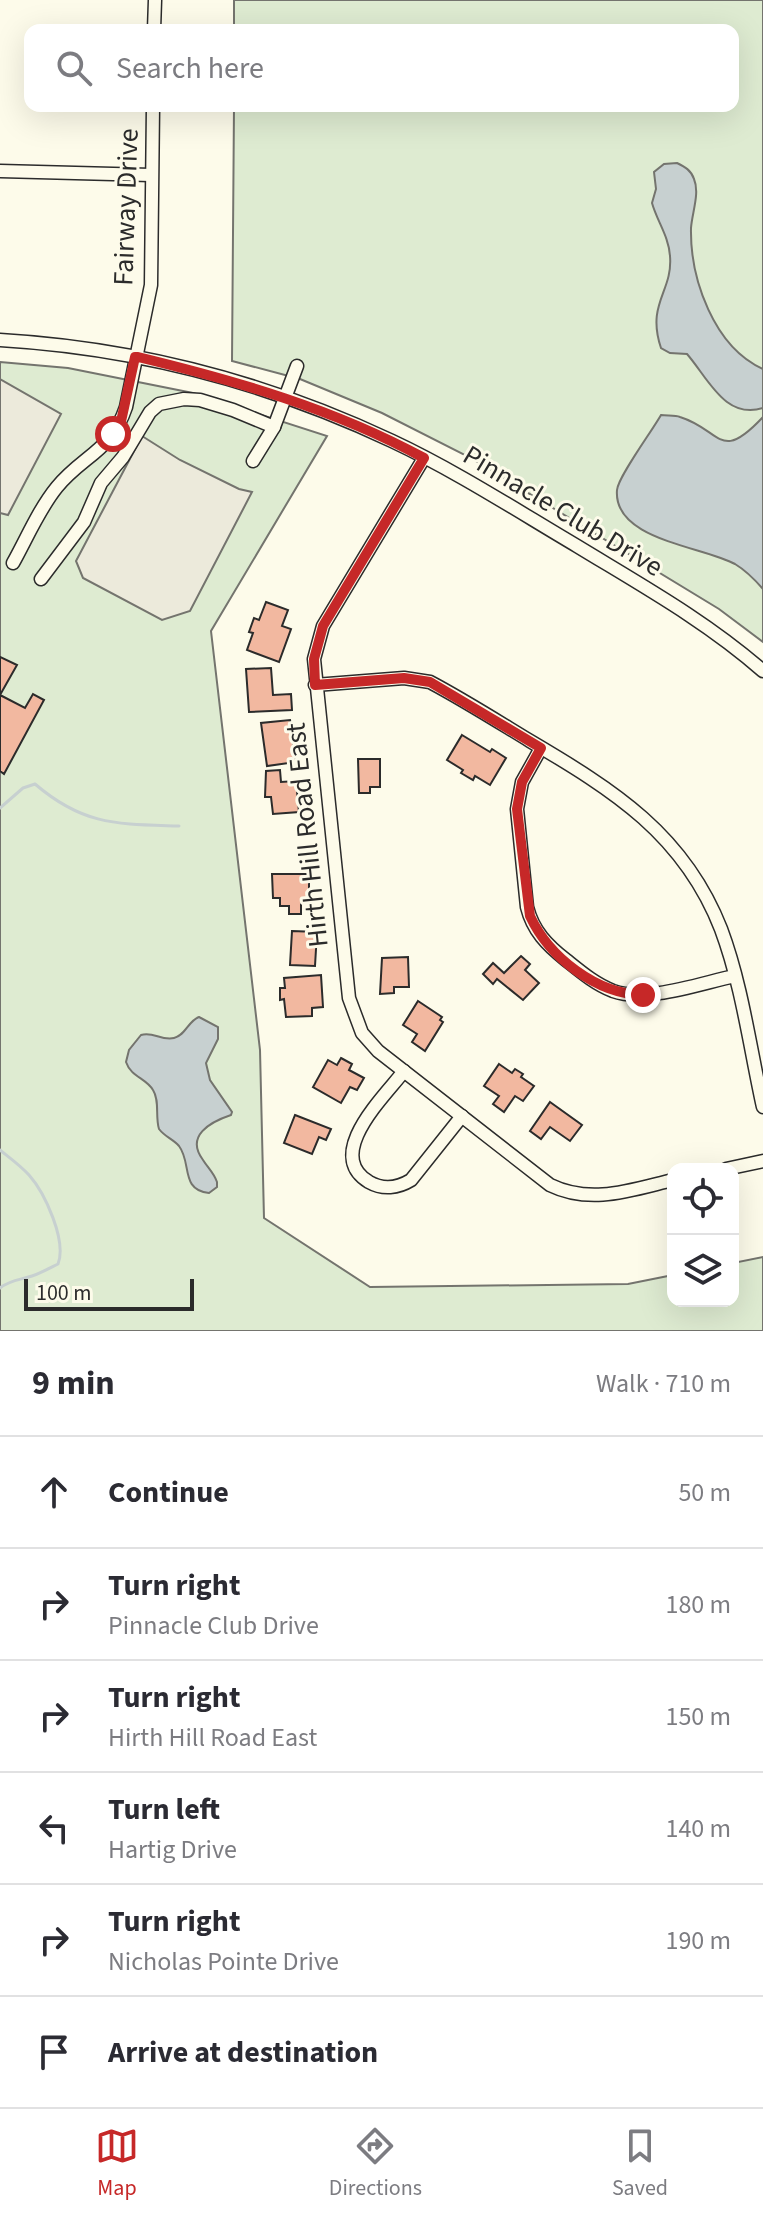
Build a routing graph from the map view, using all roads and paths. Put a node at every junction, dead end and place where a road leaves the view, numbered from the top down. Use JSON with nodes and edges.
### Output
{"nodes":[{"id":1,"x":155,"y":0,"type":"edge"},
{"id":2,"x":154,"y":24,"type":"edge"},
{"id":3,"x":153,"y":112,"type":"edge"},
{"id":4,"x":0,"y":171,"type":"edge"},
{"id":5,"x":151,"y":175,"type":"junction"},
{"id":6,"x":0,"y":340,"type":"edge"},
{"id":7,"x":135,"y":357,"type":"junction"},
{"id":8,"x":297,"y":366,"type":"dead end"},
{"id":9,"x":286,"y":398,"type":"junction"},
{"id":10,"x":274,"y":427,"type":"junction"},
{"id":11,"x":424,"y":458,"type":"junction"},
{"id":12,"x":253,"y":461,"type":"dead end"},
{"id":13,"x":13,"y":563,"type":"dead end"},
{"id":14,"x":41,"y":579,"type":"dead end"},
{"id":15,"x":763,"y":671,"type":"edge"},
{"id":16,"x":315,"y":685,"type":"junction"},
{"id":17,"x":541,"y":748,"type":"junction"},
{"id":18,"x":735,"y":976,"type":"junction"},
{"id":19,"x":404,"y":1071,"type":"junction"},
{"id":20,"x":763,"y":1107,"type":"edge"},
{"id":21,"x":458,"y":1112,"type":"junction"},
{"id":22,"x":763,"y":1161,"type":"edge"},
{"id":23,"x":739,"y":1166,"type":"edge"},
{"id":24,"x":667,"y":1181,"type":"edge"}],
"edges":[{"from":1,"to":2,"type":"street"},
{"from":3,"to":5,"type":"street","name":"Fairway Drive"},
{"from":4,"to":5,"type":"street"},
{"from":5,"to":7,"type":"street","name":"Fairway Drive"},
{"from":6,"to":7,"type":"street","name":"Pinnacle Club Drive"},
{"from":7,"to":9,"type":"street","name":"Pinnacle Club Drive"},
{"from":7,"to":13,"type":"street","name":"Fairway Drive"},
{"from":8,"to":9,"type":"street"},
{"from":9,"to":10,"type":"street"},
{"from":9,"to":11,"type":"street","name":"Pinnacle Club Drive"},
{"from":10,"to":12,"type":"street"},
{"from":10,"to":14,"type":"street"},
{"from":11,"to":15,"type":"street","name":"Pinnacle Club Drive"},
{"from":11,"to":16,"type":"street","name":"Hirth Hill Road East"},
{"from":16,"to":17,"type":"street"},
{"from":16,"to":19,"type":"street","name":"Hirth Hill Road East"},
{"from":17,"to":18,"type":"street"},
{"from":17,"to":18,"type":"street"},
{"from":18,"to":20,"type":"street"},
{"from":19,"to":21,"type":"street","name":"Hirth Hill Road East"},
{"from":19,"to":21,"type":"street"},
{"from":21,"to":24,"type":"street","name":"Hirth Hill Road East"},
{"from":22,"to":23,"type":"street"}]}
